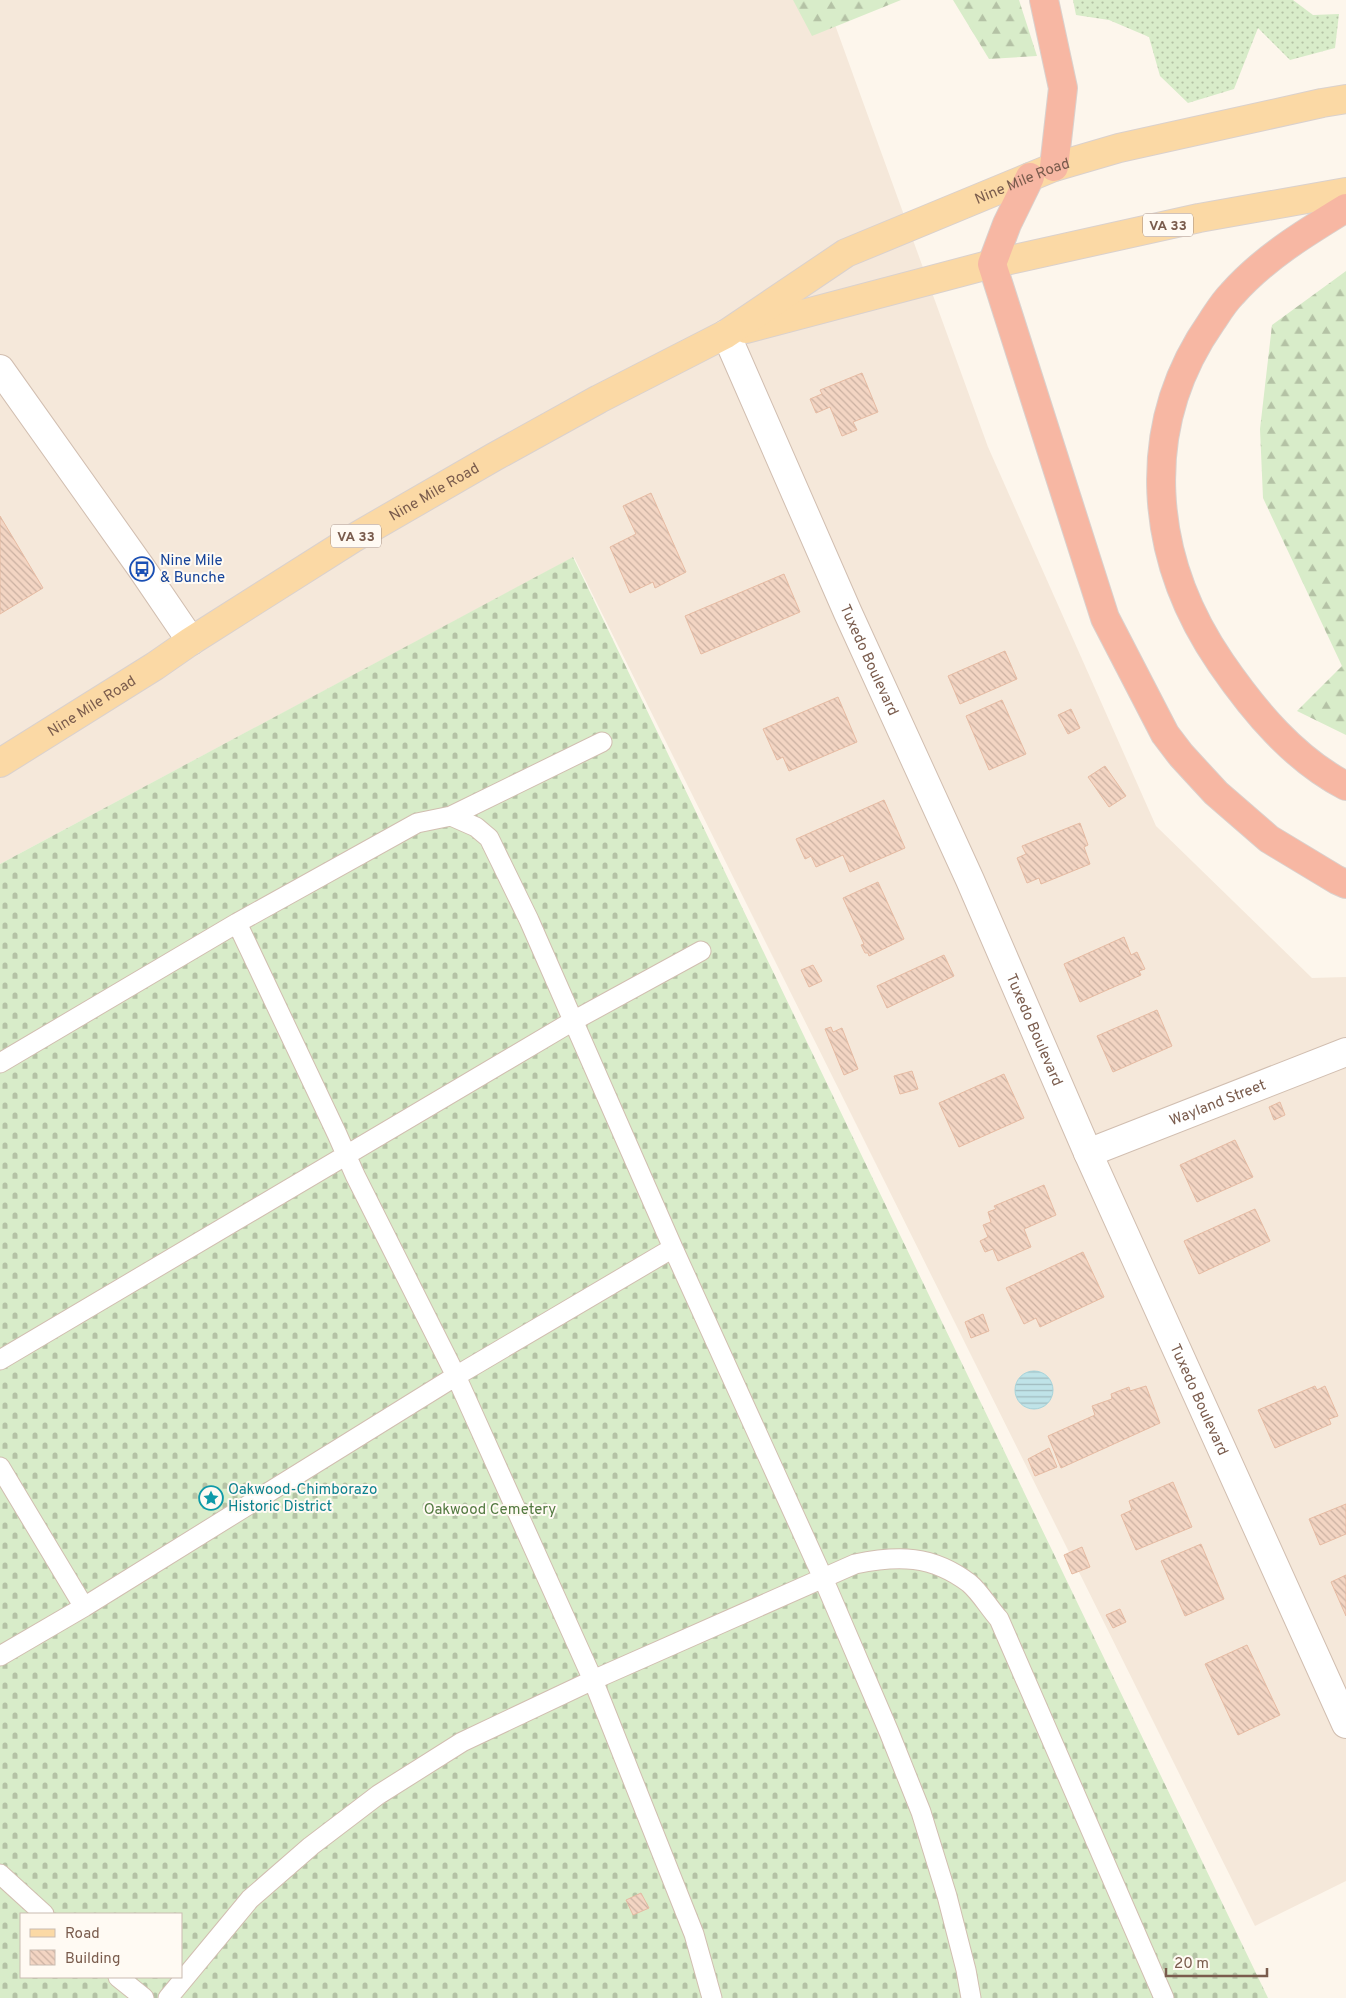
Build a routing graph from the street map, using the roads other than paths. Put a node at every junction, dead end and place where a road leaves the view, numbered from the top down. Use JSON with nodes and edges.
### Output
{"nodes":[{"id":1,"x":1044,"y":0,"type":"edge"},
{"id":2,"x":1334,"y":101,"type":"edge"},
{"id":3,"x":1042,"y":172,"type":"junction"},
{"id":4,"x":1346,"y":192,"type":"edge"},
{"id":5,"x":1346,"y":208,"type":"edge"},
{"id":6,"x":992,"y":264,"type":"junction"},
{"id":7,"x":726,"y":334,"type":"junction"},
{"id":8,"x":0,"y":369,"type":"edge"},
{"id":9,"x":191,"y":641,"type":"junction"},
{"id":10,"x":602,"y":742,"type":"dead end"},
{"id":11,"x":0,"y":762,"type":"edge"},
{"id":12,"x":1346,"y":786,"type":"edge"},
{"id":13,"x":451,"y":816,"type":"junction"},
{"id":14,"x":1346,"y":884,"type":"edge"},
{"id":15,"x":237,"y":923,"type":"junction"},
{"id":16,"x":700,"y":951,"type":"dead end"},
{"id":17,"x":573,"y":1021,"type":"junction"},
{"id":18,"x":1346,"y":1052,"type":"edge"},
{"id":19,"x":0,"y":1062,"type":"edge"},
{"id":20,"x":1088,"y":1153,"type":"junction"},
{"id":21,"x":347,"y":1156,"type":"junction"},
{"id":22,"x":673,"y":1248,"type":"junction"},
{"id":23,"x":0,"y":1360,"type":"edge"},
{"id":24,"x":456,"y":1376,"type":"junction"},
{"id":25,"x":0,"y":1467,"type":"edge"},
{"id":26,"x":823,"y":1578,"type":"junction"},
{"id":27,"x":84,"y":1607,"type":"junction"},
{"id":28,"x":0,"y":1656,"type":"edge"},
{"id":29,"x":593,"y":1680,"type":"junction"},
{"id":30,"x":1346,"y":1724,"type":"edge"},
{"id":31,"x":0,"y":1874,"type":"edge"},
{"id":32,"x":43,"y":1913,"type":"edge"},
{"id":33,"x":119,"y":1978,"type":"edge"},
{"id":34,"x":144,"y":1998,"type":"edge"},
{"id":35,"x":168,"y":1998,"type":"edge"},
{"id":36,"x":712,"y":1998,"type":"edge"},
{"id":37,"x":971,"y":1998,"type":"edge"},
{"id":38,"x":1164,"y":1998,"type":"edge"}],
"edges":[{"from":1,"to":3,"type":"highway"},
{"from":2,"to":3,"type":"main road","name":"Nine Mile Road","number":"VA 33"},
{"from":3,"to":6,"type":"highway"},
{"from":3,"to":7,"type":"main road","name":"Nine Mile Road","number":"VA 33"},
{"from":4,"to":6,"type":"main road","name":"Nine Mile Road","number":"VA 33"},
{"from":5,"to":12,"type":"highway"},
{"from":6,"to":7,"type":"main road","name":"Nine Mile Road","number":"VA 33"},
{"from":6,"to":14,"type":"highway"},
{"from":7,"to":9,"type":"main road","name":"Nine Mile Road","number":"VA 33"},
{"from":7,"to":20,"type":"street","name":"Tuxedo Boulevard"},
{"from":8,"to":9,"type":"street"},
{"from":9,"to":11,"type":"main road","name":"Nine Mile Road","number":"VA 33"},
{"from":10,"to":13,"type":"lane"},
{"from":13,"to":15,"type":"lane"},
{"from":13,"to":17,"type":"lane"},
{"from":15,"to":19,"type":"lane"},
{"from":15,"to":21,"type":"lane"},
{"from":16,"to":17,"type":"lane"},
{"from":17,"to":21,"type":"lane"},
{"from":17,"to":22,"type":"lane"},
{"from":18,"to":20,"type":"street","name":"Wayland Street"},
{"from":20,"to":30,"type":"street","name":"Tuxedo Boulevard"},
{"from":21,"to":23,"type":"lane"},
{"from":21,"to":24,"type":"lane"},
{"from":22,"to":24,"type":"lane"},
{"from":22,"to":26,"type":"lane"},
{"from":24,"to":27,"type":"lane"},
{"from":24,"to":29,"type":"lane"},
{"from":25,"to":27,"type":"lane"},
{"from":26,"to":29,"type":"lane"},
{"from":26,"to":37,"type":"lane"},
{"from":26,"to":38,"type":"lane"},
{"from":27,"to":28,"type":"lane"},
{"from":29,"to":35,"type":"lane"},
{"from":29,"to":36,"type":"lane"},
{"from":31,"to":32,"type":"lane"},
{"from":33,"to":34,"type":"lane"}]}
